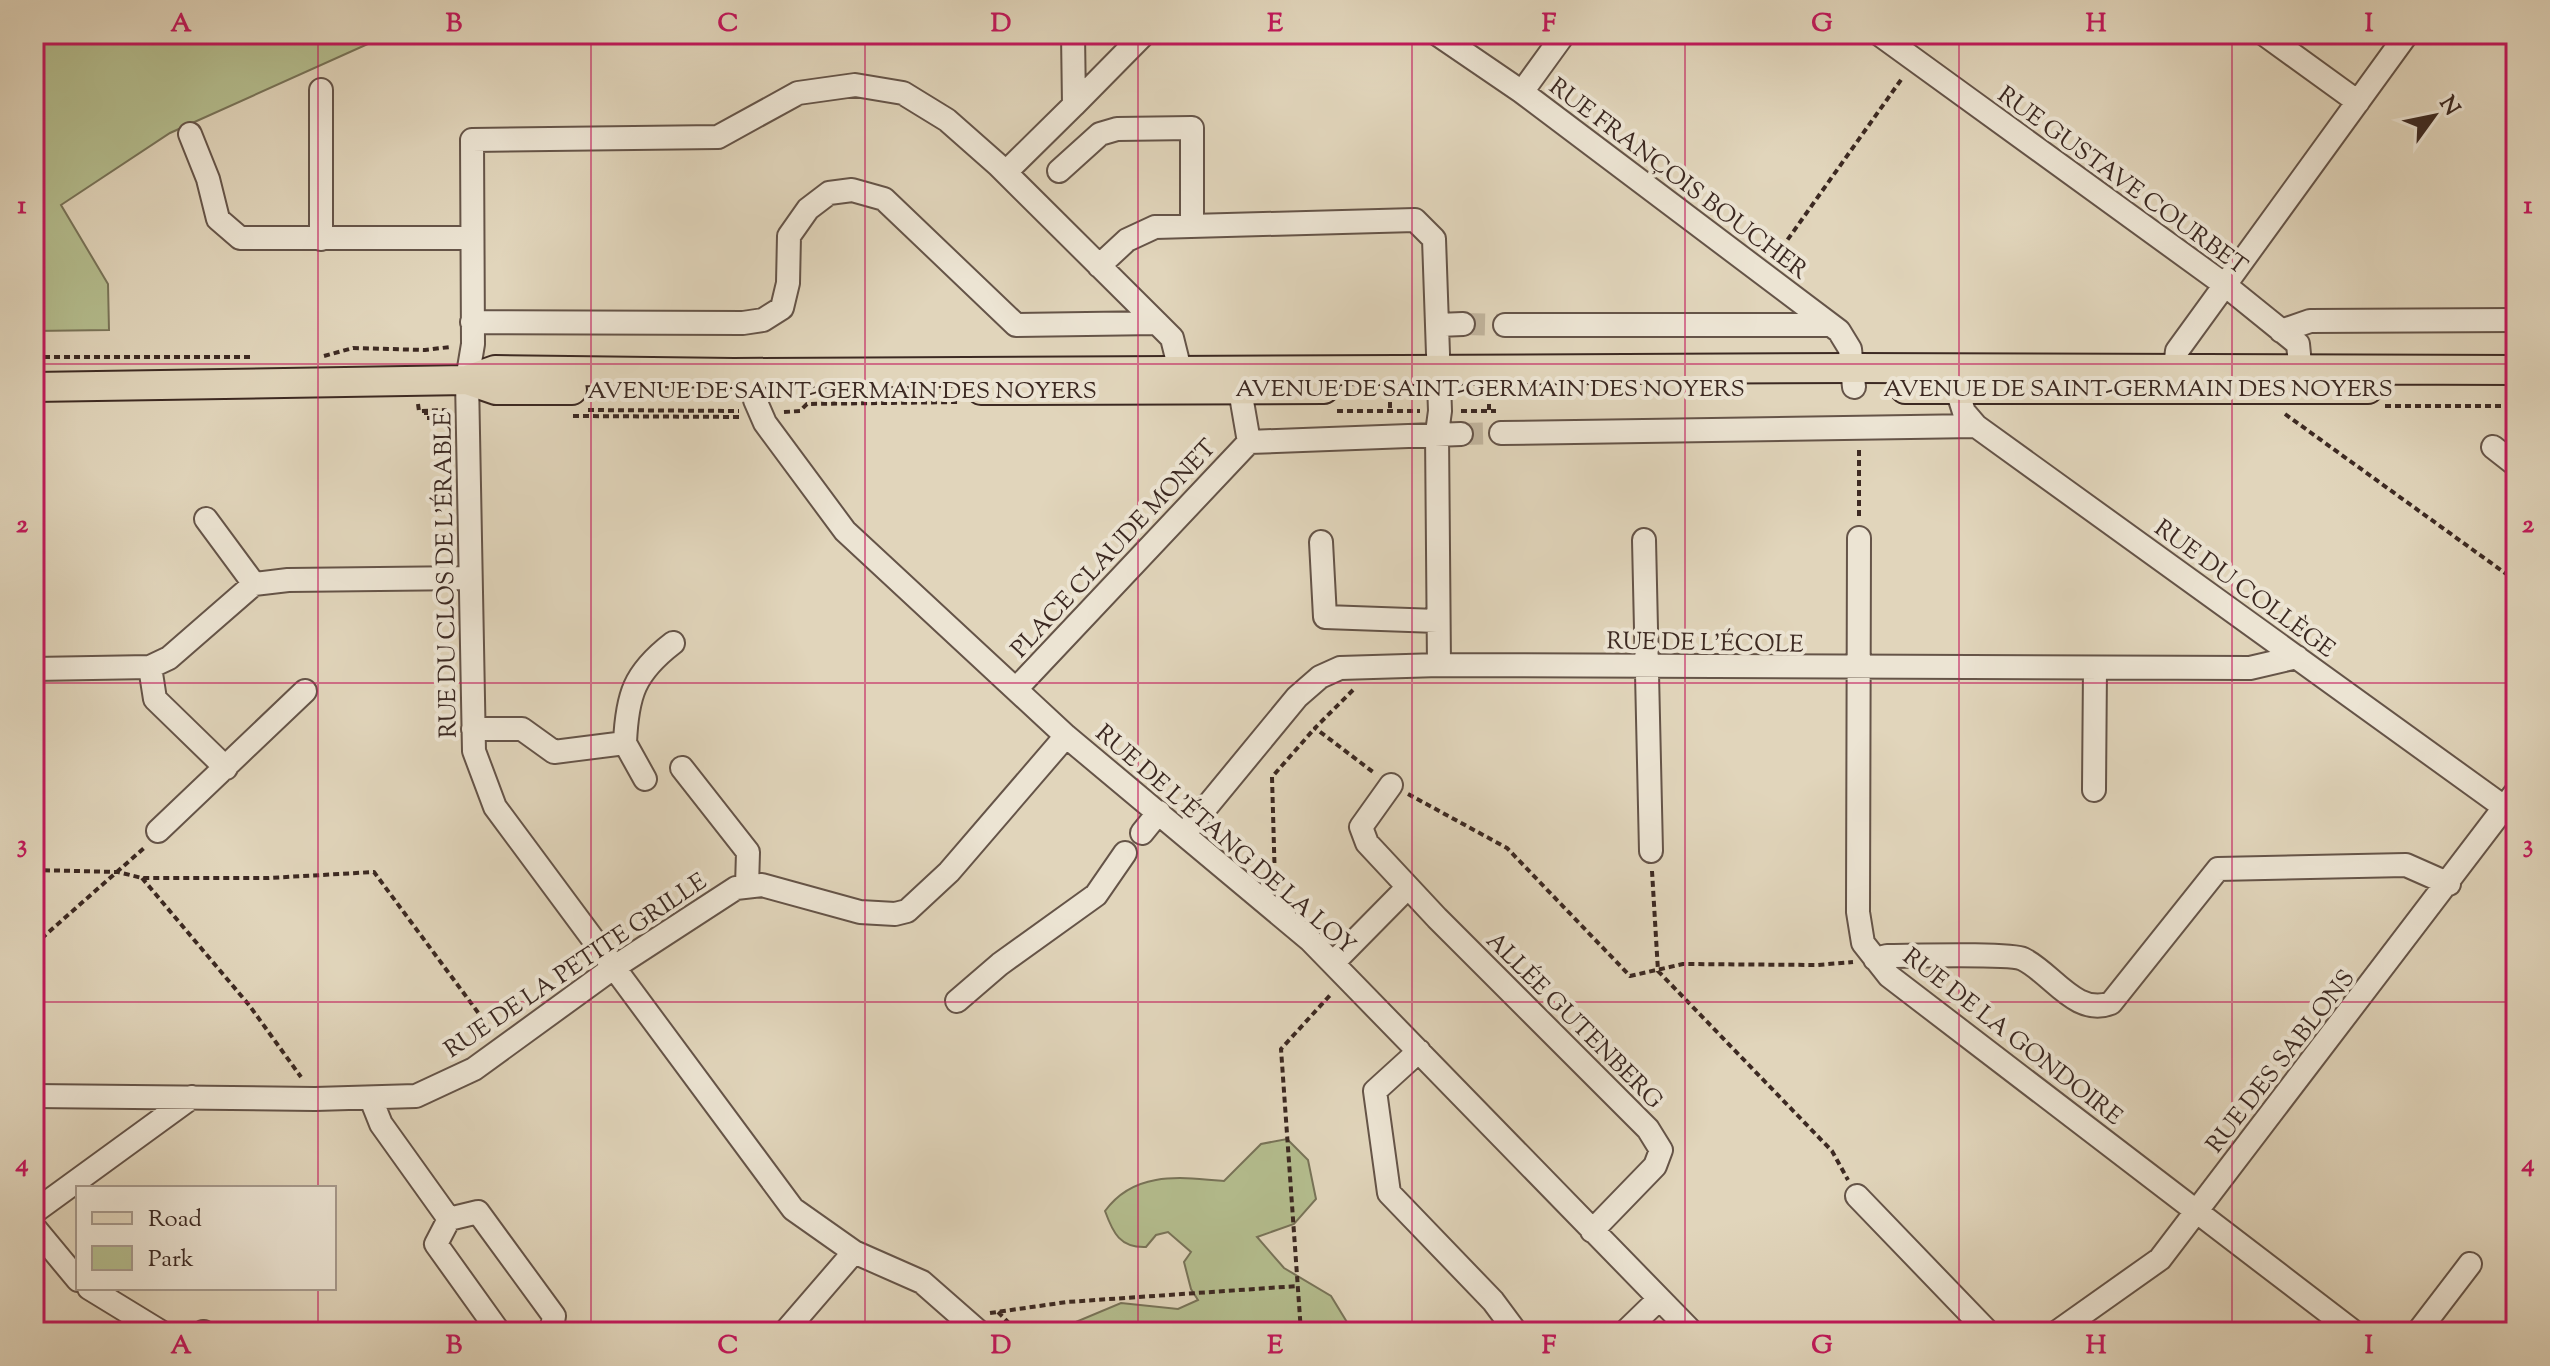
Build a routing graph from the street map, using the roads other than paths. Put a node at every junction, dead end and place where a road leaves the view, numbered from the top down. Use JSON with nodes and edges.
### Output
{"nodes":[{"id":1,"x":1073,"y":34,"type":"edge"},
{"id":2,"x":1437,"y":34,"type":"edge"},
{"id":3,"x":1564,"y":34,"type":"edge"},
{"id":4,"x":1879,"y":34,"type":"edge"},
{"id":5,"x":2264,"y":34,"type":"edge"},
{"id":6,"x":2407,"y":34,"type":"edge"},
{"id":7,"x":1131,"y":38,"type":"edge"},
{"id":8,"x":321,"y":90,"type":"dead end"},
{"id":9,"x":1522,"y":92,"type":"junction"},
{"id":10,"x":2358,"y":102,"type":"junction"},
{"id":11,"x":1074,"y":105,"type":"junction"},
{"id":12,"x":190,"y":134,"type":"dead end"},
{"id":13,"x":1059,"y":171,"type":"dead end"},
{"id":14,"x":1006,"y":172,"type":"junction"},
{"id":15,"x":1192,"y":225,"type":"junction"},
{"id":16,"x":470,"y":238,"type":"junction"},
{"id":17,"x":321,"y":239,"type":"junction"},
{"id":18,"x":1099,"y":266,"type":"junction"},
{"id":19,"x":2225,"y":285,"type":"junction"},
{"id":20,"x":2516,"y":320,"type":"edge"},
{"id":21,"x":1157,"y":323,"type":"junction"},
{"id":22,"x":1463,"y":324,"type":"tunnel mouth"},
{"id":23,"x":1438,"y":325,"type":"junction"},
{"id":24,"x":1505,"y":325,"type":"tunnel mouth"},
{"id":25,"x":1830,"y":325,"type":"junction"},
{"id":26,"x":2281,"y":331,"type":"junction"},
{"id":27,"x":472,"y":333,"type":"junction"},
{"id":28,"x":1180,"y":370,"type":"junction"},
{"id":29,"x":2516,"y":370,"type":"edge"},
{"id":30,"x":1439,"y":378,"type":"junction"},
{"id":31,"x":1854,"y":378,"type":"junction"},
{"id":32,"x":2302,"y":378,"type":"junction"},
{"id":33,"x":467,"y":380,"type":"junction"},
{"id":34,"x":2173,"y":380,"type":"junction"},
{"id":35,"x":34,"y":387,"type":"edge"},
{"id":36,"x":2516,"y":388,"type":"edge"},
{"id":37,"x":1240,"y":390,"type":"junction"},
{"id":38,"x":1957,"y":390,"type":"junction"},
{"id":39,"x":755,"y":391,"type":"junction"},
{"id":40,"x":1976,"y":426,"type":"junction"},
{"id":41,"x":1437,"y":433,"type":"junction"},
{"id":42,"x":1501,"y":433,"type":"tunnel mouth"},
{"id":43,"x":1461,"y":434,"type":"tunnel mouth"},
{"id":44,"x":1249,"y":442,"type":"junction"},
{"id":45,"x":2493,"y":447,"type":"dead end"},
{"id":46,"x":2516,"y":465,"type":"edge"},
{"id":47,"x":206,"y":519,"type":"dead end"},
{"id":48,"x":1859,"y":538,"type":"road end"},
{"id":49,"x":1644,"y":540,"type":"dead end"},
{"id":50,"x":1321,"y":542,"type":"dead end"},
{"id":51,"x":470,"y":578,"type":"junction"},
{"id":52,"x":254,"y":584,"type":"junction"},
{"id":53,"x":1437,"y":621,"type":"junction"},
{"id":54,"x":673,"y":643,"type":"dead end"},
{"id":55,"x":2297,"y":657,"type":"junction"},
{"id":56,"x":1439,"y":665,"type":"junction"},
{"id":57,"x":150,"y":667,"type":"junction"},
{"id":58,"x":1647,"y":667,"type":"junction"},
{"id":59,"x":2095,"y":668,"type":"junction"},
{"id":60,"x":34,"y":669,"type":"edge"},
{"id":61,"x":1861,"y":669,"type":"junction"},
{"id":62,"x":1016,"y":689,"type":"junction"},
{"id":63,"x":305,"y":691,"type":"dead end"},
{"id":64,"x":473,"y":729,"type":"junction"},
{"id":65,"x":1066,"y":736,"type":"junction"},
{"id":66,"x":625,"y":743,"type":"junction"},
{"id":67,"x":226,"y":768,"type":"junction"},
{"id":68,"x":682,"y":768,"type":"dead end"},
{"id":69,"x":645,"y":779,"type":"dead end"},
{"id":70,"x":1391,"y":785,"type":"road end"},
{"id":71,"x":2094,"y":790,"type":"dead end"},
{"id":72,"x":2512,"y":805,"type":"edge"},
{"id":73,"x":1159,"y":812,"type":"junction"},
{"id":74,"x":158,"y":831,"type":"road end"},
{"id":75,"x":1142,"y":833,"type":"dead end"},
{"id":76,"x":1185,"y":833,"type":"junction"},
{"id":77,"x":1651,"y":851,"type":"road end"},
{"id":78,"x":1125,"y":853,"type":"dead end"},
{"id":79,"x":2449,"y":884,"type":"junction"},
{"id":80,"x":747,"y":886,"type":"junction"},
{"id":81,"x":1407,"y":888,"type":"junction"},
{"id":82,"x":1875,"y":959,"type":"junction"},
{"id":83,"x":613,"y":968,"type":"junction"},
{"id":84,"x":1340,"y":970,"type":"junction"},
{"id":85,"x":957,"y":1001,"type":"dead end"},
{"id":86,"x":1419,"y":1051,"type":"junction"},
{"id":87,"x":34,"y":1096,"type":"edge"},
{"id":88,"x":192,"y":1097,"type":"junction"},
{"id":89,"x":371,"y":1099,"type":"junction"},
{"id":90,"x":1857,"y":1196,"type":"road end"},
{"id":91,"x":2198,"y":1210,"type":"junction"},
{"id":92,"x":34,"y":1212,"type":"edge"},
{"id":93,"x":449,"y":1219,"type":"junction"},
{"id":94,"x":34,"y":1227,"type":"edge"},
{"id":95,"x":1592,"y":1231,"type":"junction"},
{"id":96,"x":854,"y":1252,"type":"junction"},
{"id":97,"x":2470,"y":1264,"type":"dead end"},
{"id":98,"x":76,"y":1278,"type":"edge"},
{"id":99,"x":92,"y":1290,"type":"edge"},
{"id":100,"x":1659,"y":1299,"type":"junction"},
{"id":101,"x":972,"y":1324,"type":"edge"},
{"id":102,"x":161,"y":1332,"type":"edge"},
{"id":103,"x":499,"y":1332,"type":"edge"},
{"id":104,"x":551,"y":1332,"type":"edge"},
{"id":105,"x":785,"y":1332,"type":"edge"},
{"id":106,"x":1516,"y":1332,"type":"edge"},
{"id":107,"x":1625,"y":1332,"type":"edge"},
{"id":108,"x":1692,"y":1332,"type":"edge"},
{"id":109,"x":1988,"y":1332,"type":"edge"},
{"id":110,"x":2057,"y":1332,"type":"edge"},
{"id":111,"x":2354,"y":1332,"type":"edge"},
{"id":112,"x":2418,"y":1332,"type":"edge"}],
"edges":[{"from":1,"to":11,"type":"street"},
{"from":2,"to":9,"type":"street","name":"RUE FRANÇOIS BOUCHER"},
{"from":3,"to":9,"type":"street"},
{"from":4,"to":19,"type":"street","name":"RUE GUSTAVE COURBET"},
{"from":5,"to":10,"type":"street"},
{"from":6,"to":10,"type":"street"},
{"from":7,"to":11,"type":"street"},
{"from":8,"to":17,"type":"street"},
{"from":9,"to":25,"type":"street","name":"RUE FRANÇOIS BOUCHER"},
{"from":10,"to":19,"type":"street"},
{"from":11,"to":14,"type":"street"},
{"from":12,"to":17,"type":"street"},
{"from":13,"to":15,"type":"street"},
{"from":14,"to":16,"type":"street","name":"RUE DU CLOS DE L'ÉRABLE"},
{"from":14,"to":18,"type":"street"},
{"from":15,"to":18,"type":"street"},
{"from":15,"to":23,"type":"street"},
{"from":16,"to":17,"type":"street"},
{"from":16,"to":27,"type":"street","name":"RUE DU CLOS DE L'ÉRABLE"},
{"from":18,"to":21,"type":"street"},
{"from":19,"to":26,"type":"street","name":"RUE GUSTAVE COURBET"},
{"from":19,"to":34,"type":"street"},
{"from":20,"to":26,"type":"street"},
{"from":21,"to":27,"type":"street"},
{"from":21,"to":28,"type":"street"},
{"from":22,"to":23,"type":"street"},
{"from":23,"to":30,"type":"street"},
{"from":24,"to":25,"type":"street"},
{"from":25,"to":31,"type":"street","name":"RUE FRANÇOIS BOUCHER"},
{"from":26,"to":32,"type":"street","name":"RUE GUSTAVE COURBET"},
{"from":27,"to":33,"type":"street","name":"RUE DU CLOS DE L'ÉRABLE"},
{"from":28,"to":30,"type":"main road","name":"AVENUE DE SAINT-GERMAIN DES NOYERS"},
{"from":28,"to":39,"type":"main road","name":"AVENUE DE SAINT-GERMAIN DES NOYERS"},
{"from":29,"to":32,"type":"main road","name":"AVENUE DE SAINT-GERMAIN DES NOYERS"},
{"from":30,"to":31,"type":"main road","name":"AVENUE DE SAINT-GERMAIN DES NOYERS"},
{"from":30,"to":37,"type":"main road","name":"AVENUE DE SAINT-GERMAIN DES NOYERS"},
{"from":30,"to":41,"type":"street"},
{"from":31,"to":34,"type":"main road","name":"AVENUE DE SAINT-GERMAIN DES NOYERS"},
{"from":31,"to":38,"type":"main road","name":"AVENUE DE SAINT-GERMAIN DES NOYERS"},
{"from":32,"to":34,"type":"main road","name":"AVENUE DE SAINT-GERMAIN DES NOYERS"},
{"from":32,"to":34,"type":"main road","name":"AVENUE DE SAINT-GERMAIN DES NOYERS"},
{"from":32,"to":36,"type":"main road","name":"AVENUE DE SAINT-GERMAIN DES NOYERS"},
{"from":33,"to":35,"type":"main road","name":"AVENUE DE SAINT-GERMAIN DES NOYERS"},
{"from":33,"to":39,"type":"main road","name":"AVENUE DE SAINT-GERMAIN DES NOYERS"},
{"from":33,"to":51,"type":"street","name":"RUE DU CLOS DE L'ÉRABLE"},
{"from":34,"to":38,"type":"main road","name":"AVENUE DE SAINT-GERMAIN DES NOYERS"},
{"from":37,"to":39,"type":"main road","name":"AVENUE DE SAINT-GERMAIN DES NOYERS"},
{"from":37,"to":44,"type":"street","name":"PLACE CLAUDE MONET"},
{"from":38,"to":40,"type":"street","name":"RUE DU COLLÈGE"},
{"from":39,"to":62,"type":"street","name":"RUE DE L'ÉTANG DE LA LOY"},
{"from":40,"to":42,"type":"street"},
{"from":40,"to":55,"type":"street","name":"RUE DU COLLÈGE"},
{"from":41,"to":43,"type":"street","name":"PLACE CLAUDE MONET"},
{"from":41,"to":44,"type":"street","name":"PLACE CLAUDE MONET"},
{"from":41,"to":53,"type":"street"},
{"from":44,"to":62,"type":"street","name":"PLACE CLAUDE MONET"},
{"from":45,"to":46,"type":"street"},
{"from":47,"to":52,"type":"street"},
{"from":48,"to":61,"type":"street","name":"RUE DE LA GONDOIRE"},
{"from":49,"to":58,"type":"street"},
{"from":50,"to":53,"type":"street"},
{"from":51,"to":52,"type":"street"},
{"from":51,"to":64,"type":"street","name":"RUE DU CLOS DE L'ÉRABLE"},
{"from":52,"to":57,"type":"street"},
{"from":53,"to":56,"type":"street"},
{"from":54,"to":66,"type":"street"},
{"from":55,"to":59,"type":"street","name":"RUE DE L'ÉCOLE"},
{"from":55,"to":72,"type":"street","name":"RUE DU COLLÈGE"},
{"from":56,"to":58,"type":"street","name":"RUE DE L'ÉCOLE"},
{"from":56,"to":76,"type":"street","name":"RUE DE L'ÉCOLE"},
{"from":57,"to":60,"type":"street"},
{"from":57,"to":67,"type":"street"},
{"from":58,"to":61,"type":"street","name":"RUE DE L'ÉCOLE"},
{"from":58,"to":77,"type":"street"},
{"from":59,"to":61,"type":"street","name":"RUE DE L'ÉCOLE"},
{"from":59,"to":71,"type":"street"},
{"from":61,"to":82,"type":"street","name":"RUE DE LA GONDOIRE"},
{"from":62,"to":65,"type":"street","name":"RUE DE L'ÉTANG DE LA LOY"},
{"from":63,"to":67,"type":"street"},
{"from":64,"to":66,"type":"street"},
{"from":64,"to":83,"type":"street","name":"RUE DU CLOS DE L'ÉRABLE"},
{"from":65,"to":73,"type":"street","name":"RUE DE L'ÉTANG DE LA LOY"},
{"from":65,"to":80,"type":"street","name":"RUE DE LA PETITE GRILLE"},
{"from":66,"to":69,"type":"street"},
{"from":67,"to":74,"type":"street"},
{"from":68,"to":80,"type":"street"},
{"from":70,"to":81,"type":"street","name":"ALLÉE GUTENBERG"},
{"from":72,"to":79,"type":"street","name":"RUE DES SABLONS"},
{"from":73,"to":75,"type":"street"},
{"from":73,"to":76,"type":"street","name":"RUE DE L'ÉTANG DE LA LOY"},
{"from":76,"to":84,"type":"street","name":"RUE DE L'ÉTANG DE LA LOY"},
{"from":78,"to":85,"type":"street"},
{"from":79,"to":82,"type":"street"},
{"from":79,"to":91,"type":"street","name":"RUE DES SABLONS"},
{"from":80,"to":83,"type":"street","name":"RUE DE LA PETITE GRILLE"},
{"from":81,"to":84,"type":"street"},
{"from":81,"to":95,"type":"street","name":"ALLÉE GUTENBERG"},
{"from":82,"to":91,"type":"street","name":"RUE DE LA GONDOIRE"},
{"from":83,"to":89,"type":"street","name":"RUE DE LA PETITE GRILLE"},
{"from":83,"to":96,"type":"street","name":"RUE DU CLOS DE L'ÉRABLE"},
{"from":84,"to":86,"type":"street","name":"RUE DE L'ÉTANG DE LA LOY"},
{"from":86,"to":95,"type":"street","name":"RUE DE L'ÉTANG DE LA LOY"},
{"from":86,"to":106,"type":"street"},
{"from":87,"to":88,"type":"street","name":"RUE DE LA PETITE GRILLE"},
{"from":88,"to":89,"type":"street","name":"RUE DE LA PETITE GRILLE"},
{"from":88,"to":92,"type":"street"},
{"from":89,"to":93,"type":"street"},
{"from":90,"to":109,"type":"street"},
{"from":91,"to":110,"type":"street","name":"RUE DES SABLONS"},
{"from":91,"to":111,"type":"street","name":"RUE DE LA GONDOIRE"},
{"from":93,"to":103,"type":"street"},
{"from":93,"to":104,"type":"street"},
{"from":94,"to":98,"type":"street"},
{"from":95,"to":100,"type":"street","name":"RUE DE L'ÉTANG DE LA LOY"},
{"from":96,"to":101,"type":"street","name":"RUE DU CLOS DE L'ÉRABLE"},
{"from":96,"to":105,"type":"street"},
{"from":97,"to":112,"type":"street"},
{"from":99,"to":102,"type":"street"},
{"from":100,"to":107,"type":"street"},
{"from":100,"to":108,"type":"street","name":"RUE DE L'ÉTANG DE LA LOY"}]}
